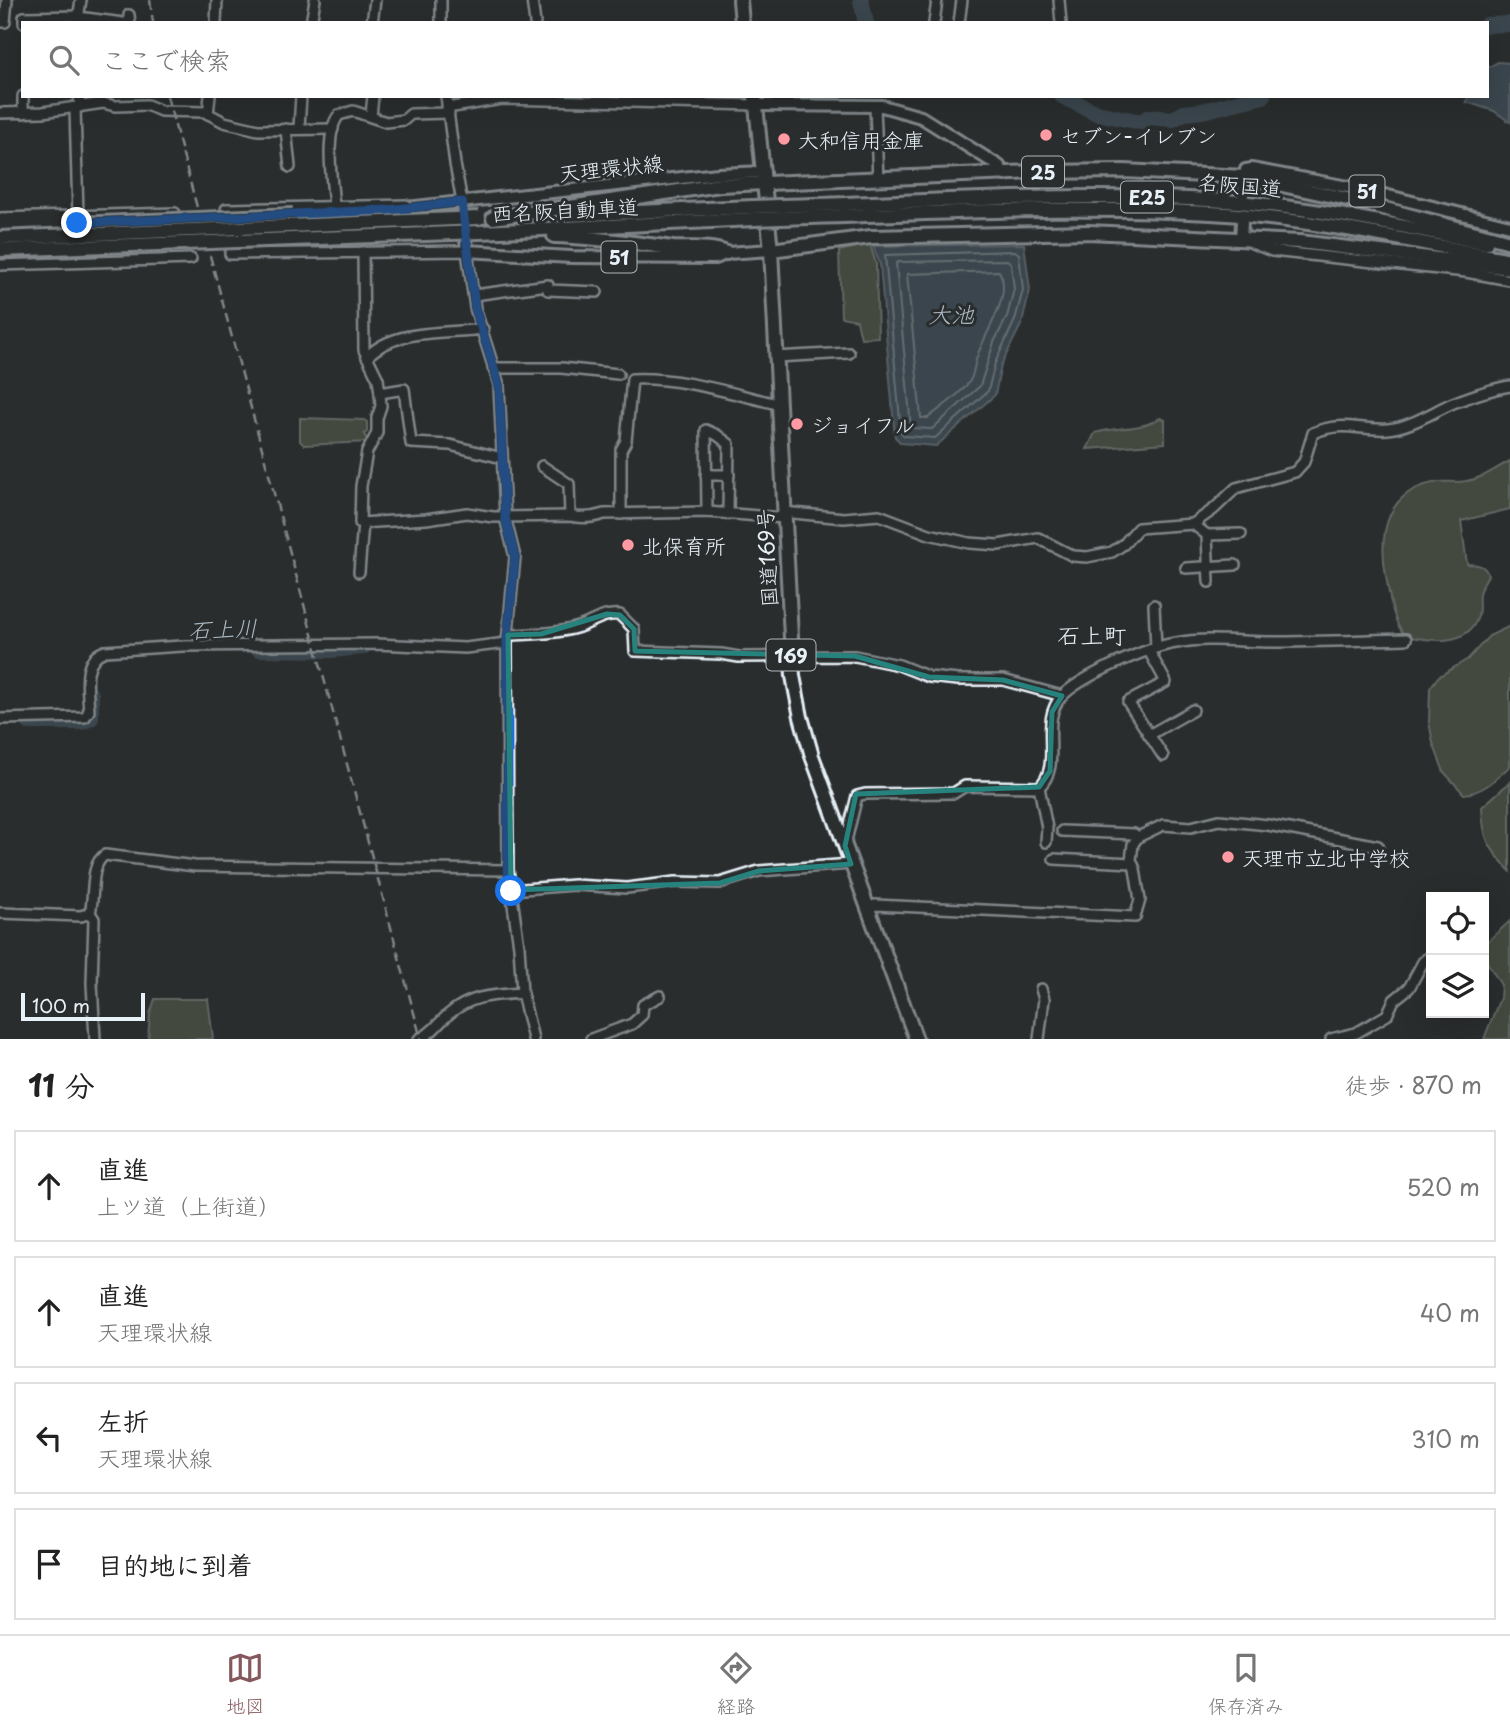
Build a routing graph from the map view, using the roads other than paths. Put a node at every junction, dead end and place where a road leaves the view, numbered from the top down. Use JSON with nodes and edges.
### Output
{"nodes":[{"id":1,"x":7,"y":0,"type":"edge"},
{"id":2,"x":81,"y":0,"type":"edge"},
{"id":3,"x":217,"y":0,"type":"edge"},
{"id":4,"x":315,"y":0,"type":"edge"},
{"id":5,"x":375,"y":0,"type":"edge"},
{"id":6,"x":441,"y":0,"type":"edge"},
{"id":7,"x":532,"y":0,"type":"edge"},
{"id":8,"x":740,"y":0,"type":"edge"},
{"id":9,"x":937,"y":0,"type":"edge"},
{"id":10,"x":962,"y":0,"type":"edge"},
{"id":11,"x":1059,"y":0,"type":"edge"},
{"id":12,"x":78,"y":19,"type":"edge"},
{"id":13,"x":127,"y":20,"type":"edge"},
{"id":14,"x":24,"y":21,"type":"edge"},
{"id":15,"x":216,"y":21,"type":"edge"},
{"id":16,"x":311,"y":21,"type":"edge"},
{"id":17,"x":372,"y":21,"type":"edge"},
{"id":18,"x":442,"y":21,"type":"edge"},
{"id":19,"x":535,"y":21,"type":"edge"},
{"id":20,"x":742,"y":21,"type":"edge"},
{"id":21,"x":934,"y":21,"type":"edge"},
{"id":22,"x":959,"y":21,"type":"edge"},
{"id":23,"x":1061,"y":21,"type":"edge"},
{"id":24,"x":0,"y":22,"type":"edge"},
{"id":25,"x":23,"y":98,"type":"edge"},
{"id":26,"x":79,"y":98,"type":"edge"},
{"id":27,"x":209,"y":98,"type":"edge"},
{"id":28,"x":301,"y":98,"type":"edge"},
{"id":29,"x":373,"y":98,"type":"edge"},
{"id":30,"x":446,"y":98,"type":"edge"},
{"id":31,"x":531,"y":98,"type":"edge"},
{"id":32,"x":756,"y":101,"type":"edge"},
{"id":33,"x":875,"y":106,"type":"junction"},
{"id":34,"x":77,"y":108,"type":"junction"},
{"id":35,"x":448,"y":111,"type":"junction"},
{"id":36,"x":0,"y":113,"type":"edge"},
{"id":37,"x":23,"y":113,"type":"junction"},
{"id":38,"x":208,"y":114,"type":"junction"},
{"id":39,"x":371,"y":116,"type":"junction"},
{"id":40,"x":286,"y":128,"type":"junction"},
{"id":41,"x":299,"y":128,"type":"junction"},
{"id":42,"x":333,"y":129,"type":"junction"},
{"id":43,"x":290,"y":167,"type":"dead end"},
{"id":44,"x":1005,"y":175,"type":"junction"},
{"id":45,"x":1245,"y":177,"type":"junction"},
{"id":46,"x":765,"y":178,"type":"junction"},
{"id":47,"x":878,"y":180,"type":"junction"},
{"id":48,"x":1243,"y":195,"type":"dead end"},
{"id":49,"x":462,"y":202,"type":"junction"},
{"id":50,"x":334,"y":205,"type":"junction"},
{"id":51,"x":425,"y":206,"type":"junction"},
{"id":52,"x":226,"y":209,"type":"dead end"},
{"id":53,"x":780,"y":212,"type":"junction"},
{"id":54,"x":175,"y":213,"type":"dead end"},
{"id":55,"x":753,"y":213,"type":"junction"},
{"id":56,"x":0,"y":218,"type":"edge"},
{"id":57,"x":493,"y":218,"type":"junction"},
{"id":58,"x":78,"y":219,"type":"junction"},
{"id":59,"x":1242,"y":223,"type":"dead end"},
{"id":60,"x":0,"y":226,"type":"edge"},
{"id":61,"x":1510,"y":226,"type":"edge"},
{"id":62,"x":483,"y":227,"type":"junction"},
{"id":63,"x":0,"y":238,"type":"edge"},
{"id":64,"x":1241,"y":238,"type":"junction"},
{"id":65,"x":1510,"y":242,"type":"edge"},
{"id":66,"x":1510,"y":247,"type":"edge"},
{"id":67,"x":0,"y":250,"type":"edge"},
{"id":68,"x":771,"y":250,"type":"junction"},
{"id":69,"x":467,"y":251,"type":"junction"},
{"id":70,"x":363,"y":252,"type":"junction"},
{"id":71,"x":727,"y":253,"type":"junction"},
{"id":72,"x":230,"y":254,"type":"dead end"},
{"id":73,"x":191,"y":259,"type":"dead end"},
{"id":74,"x":1510,"y":260,"type":"edge"},
{"id":75,"x":0,"y":265,"type":"edge"},
{"id":76,"x":1510,"y":268,"type":"edge"},
{"id":77,"x":1510,"y":280,"type":"edge"},
{"id":78,"x":597,"y":292,"type":"dead end"},
{"id":79,"x":474,"y":295,"type":"junction"},
{"id":80,"x":483,"y":329,"type":"junction"},
{"id":81,"x":849,"y":353,"type":"dead end"},
{"id":82,"x":367,"y":357,"type":"junction"},
{"id":83,"x":775,"y":357,"type":"junction"},
{"id":84,"x":493,"y":368,"type":"junction"},
{"id":85,"x":618,"y":373,"type":"dead end"},
{"id":86,"x":1510,"y":386,"type":"edge"},
{"id":87,"x":380,"y":393,"type":"junction"},
{"id":88,"x":778,"y":404,"type":"junction"},
{"id":89,"x":502,"y":458,"type":"junction"},
{"id":90,"x":542,"y":466,"type":"dead end"},
{"id":91,"x":706,"y":475,"type":"junction"},
{"id":92,"x":729,"y":475,"type":"junction"},
{"id":93,"x":707,"y":512,"type":"junction"},
{"id":94,"x":621,"y":514,"type":"junction"},
{"id":95,"x":728,"y":514,"type":"junction"},
{"id":96,"x":783,"y":515,"type":"junction"},
{"id":97,"x":570,"y":516,"type":"junction"},
{"id":98,"x":505,"y":517,"type":"junction"},
{"id":99,"x":363,"y":523,"type":"junction"},
{"id":100,"x":1193,"y":524,"type":"junction"},
{"id":101,"x":1241,"y":534,"type":"dead end"},
{"id":102,"x":1207,"y":536,"type":"junction"},
{"id":103,"x":1235,"y":565,"type":"dead end"},
{"id":104,"x":1208,"y":567,"type":"junction"},
{"id":105,"x":1186,"y":568,"type":"dead end"},
{"id":106,"x":359,"y":572,"type":"dead end"},
{"id":107,"x":1209,"y":582,"type":"dead end"},
{"id":108,"x":1154,"y":605,"type":"dead end"},
{"id":109,"x":508,"y":639,"type":"junction"},
{"id":110,"x":1406,"y":639,"type":"dead end"},
{"id":111,"x":1153,"y":649,"type":"junction"},
{"id":112,"x":791,"y":657,"type":"junction"},
{"id":113,"x":1062,"y":696,"type":"junction"},
{"id":114,"x":1193,"y":710,"type":"dead end"},
{"id":115,"x":0,"y":719,"type":"edge"},
{"id":116,"x":1149,"y":735,"type":"junction"},
{"id":117,"x":1163,"y":756,"type":"dead end"},
{"id":118,"x":1039,"y":787,"type":"junction"},
{"id":119,"x":1062,"y":831,"type":"dead end"},
{"id":120,"x":1138,"y":837,"type":"junction"},
{"id":121,"x":1046,"y":842,"type":"dead end"},
{"id":122,"x":845,"y":846,"type":"junction"},
{"id":123,"x":1378,"y":846,"type":"dead end"},
{"id":124,"x":1054,"y":859,"type":"dead end"},
{"id":125,"x":1132,"y":863,"type":"junction"},
{"id":126,"x":851,"y":864,"type":"junction"},
{"id":127,"x":508,"y":870,"type":"junction"},
{"id":128,"x":511,"y":891,"type":"junction"},
{"id":129,"x":868,"y":908,"type":"junction"},
{"id":130,"x":0,"y":913,"type":"edge"},
{"id":131,"x":90,"y":914,"type":"junction"},
{"id":132,"x":1426,"y":959,"type":"edge"},
{"id":133,"x":1041,"y":989,"type":"dead end"},
{"id":134,"x":522,"y":993,"type":"junction"},
{"id":135,"x":660,"y":996,"type":"dead end"},
{"id":136,"x":95,"y":1039,"type":"edge"},
{"id":137,"x":419,"y":1039,"type":"edge"},
{"id":138,"x":533,"y":1039,"type":"edge"},
{"id":139,"x":591,"y":1039,"type":"edge"},
{"id":140,"x":916,"y":1039,"type":"edge"},
{"id":141,"x":1039,"y":1039,"type":"edge"},
{"id":142,"x":1331,"y":1039,"type":"edge"}],
"edges":[{"from":1,"to":24,"type":"street"},
{"from":2,"to":12,"type":"street"},
{"from":3,"to":15,"type":"street"},
{"from":4,"to":16,"type":"street"},
{"from":5,"to":17,"type":"street"},
{"from":6,"to":18,"type":"street"},
{"from":7,"to":19,"type":"street"},
{"from":8,"to":20,"type":"highway"},
{"from":9,"to":21,"type":"street"},
{"from":10,"to":22,"type":"street"},
{"from":11,"to":23,"type":"street"},
{"from":12,"to":13,"type":"street"},
{"from":12,"to":14,"type":"street"},
{"from":25,"to":37,"type":"street"},
{"from":26,"to":34,"type":"street"},
{"from":27,"to":38,"type":"street"},
{"from":28,"to":41,"type":"street"},
{"from":29,"to":39,"type":"street"},
{"from":30,"to":35,"type":"street"},
{"from":31,"to":32,"type":"street"},
{"from":31,"to":35,"type":"street"},
{"from":32,"to":33,"type":"main road"},
{"from":32,"to":46,"type":"highway","name":"国道169号","number":"169"},
{"from":33,"to":44,"type":"main road"},
{"from":33,"to":47,"type":"street"},
{"from":34,"to":37,"type":"street"},
{"from":34,"to":38,"type":"street"},
{"from":34,"to":58,"type":"street"},
{"from":35,"to":39,"type":"street"},
{"from":35,"to":49,"type":"street"},
{"from":36,"to":37,"type":"street"},
{"from":38,"to":40,"type":"street"},
{"from":39,"to":42,"type":"street"},
{"from":40,"to":41,"type":"street"},
{"from":40,"to":43,"type":"street"},
{"from":41,"to":42,"type":"street"},
{"from":42,"to":50,"type":"street"},
{"from":44,"to":45,"type":"highway","number":"25"},
{"from":44,"to":47,"type":"highway","number":"25"},
{"from":45,"to":48,"type":"main road"},
{"from":45,"to":61,"type":"main road","number":"51"},
{"from":45,"to":65,"type":"highway"},
{"from":46,"to":47,"type":"highway","number":"25"},
{"from":46,"to":49,"type":"main road","name":"天理環状線"},
{"from":46,"to":57,"type":"highway"},
{"from":46,"to":68,"type":"highway","name":"国道169号","number":"169"},
{"from":49,"to":51,"type":"main road","name":"天理環状線"},
{"from":49,"to":69,"type":"main road"},
{"from":50,"to":51,"type":"street"},
{"from":50,"to":52,"type":"street"},
{"from":51,"to":58,"type":"main road","name":"天理環状線","bridge":true},
{"from":53,"to":55,"type":"highway","name":"名阪国道","number":"E25","bridge":true},
{"from":53,"to":66,"type":"highway","name":"名阪国道","number":"E25"},
{"from":53,"to":74,"type":"highway","name":"名阪国道","number":"E25"},
{"from":54,"to":58,"type":"street"},
{"from":55,"to":57,"type":"highway","name":"西名阪自動車道","number":"E25"},
{"from":55,"to":62,"type":"highway","name":"西名阪自動車道","number":"E25"},
{"from":56,"to":58,"type":"street"},
{"from":57,"to":62,"type":"highway","name":"西名阪自動車道","number":"E25"},
{"from":58,"to":60,"type":"main road","name":"天理環状線"},
{"from":59,"to":64,"type":"main road"},
{"from":62,"to":63,"type":"highway","name":"西名阪自動車道","number":"E25","bridge":true},
{"from":62,"to":67,"type":"highway","name":"西名阪自動車道","number":"E25","bridge":true},
{"from":62,"to":71,"type":"highway"},
{"from":64,"to":68,"type":"highway"},
{"from":64,"to":76,"type":"highway"},
{"from":64,"to":77,"type":"street"},
{"from":68,"to":71,"type":"main road","number":"51"},
{"from":68,"to":83,"type":"highway","name":"国道169号","number":"169"},
{"from":69,"to":70,"type":"street"},
{"from":69,"to":71,"type":"main road","number":"51"},
{"from":69,"to":79,"type":"street"},
{"from":70,"to":72,"type":"street"},
{"from":70,"to":82,"type":"street"},
{"from":73,"to":75,"type":"street"},
{"from":78,"to":79,"type":"street"},
{"from":79,"to":80,"type":"street"},
{"from":80,"to":82,"type":"street"},
{"from":80,"to":84,"type":"street"},
{"from":81,"to":83,"type":"street"},
{"from":82,"to":87,"type":"street"},
{"from":83,"to":88,"type":"highway","name":"国道169号","number":"169"},
{"from":84,"to":85,"type":"street"},
{"from":84,"to":89,"type":"street"},
{"from":86,"to":100,"type":"street"},
{"from":87,"to":89,"type":"street"},
{"from":87,"to":99,"type":"street"},
{"from":88,"to":94,"type":"street"},
{"from":88,"to":96,"type":"highway","name":"国道169号","number":"169"},
{"from":89,"to":98,"type":"street"},
{"from":90,"to":97,"type":"street"},
{"from":91,"to":92,"type":"street"},
{"from":91,"to":92,"type":"street"},
{"from":91,"to":93,"type":"street"},
{"from":92,"to":95,"type":"street"},
{"from":93,"to":94,"type":"street"},
{"from":93,"to":95,"type":"street"},
{"from":94,"to":97,"type":"street"},
{"from":95,"to":96,"type":"street"},
{"from":96,"to":100,"type":"street"},
{"from":96,"to":112,"type":"highway","name":"国道169号","number":"169"},
{"from":97,"to":98,"type":"street"},
{"from":98,"to":99,"type":"street"},
{"from":98,"to":109,"type":"street"},
{"from":99,"to":106,"type":"street"},
{"from":100,"to":102,"type":"street"},
{"from":101,"to":102,"type":"street"},
{"from":102,"to":104,"type":"street"},
{"from":103,"to":104,"type":"street"},
{"from":104,"to":105,"type":"street"},
{"from":104,"to":107,"type":"street"},
{"from":108,"to":111,"type":"street"},
{"from":109,"to":112,"type":"street"},
{"from":109,"to":115,"type":"street"},
{"from":109,"to":127,"type":"street"},
{"from":110,"to":111,"type":"street"},
{"from":111,"to":113,"type":"street"},
{"from":111,"to":116,"type":"street"},
{"from":112,"to":113,"type":"street"},
{"from":112,"to":122,"type":"highway","name":"国道169号","number":"169"},
{"from":113,"to":118,"type":"street"},
{"from":114,"to":116,"type":"street"},
{"from":116,"to":117,"type":"street"},
{"from":118,"to":121,"type":"street"},
{"from":118,"to":122,"type":"street"},
{"from":119,"to":120,"type":"street"},
{"from":120,"to":123,"type":"street"},
{"from":120,"to":125,"type":"street"},
{"from":122,"to":126,"type":"highway","name":"国道169号","number":"169"},
{"from":124,"to":125,"type":"street"},
{"from":125,"to":129,"type":"street"},
{"from":126,"to":128,"type":"street"},
{"from":126,"to":129,"type":"highway","name":"国道169号","number":"169"},
{"from":127,"to":128,"type":"street"},
{"from":127,"to":131,"type":"street"},
{"from":128,"to":134,"type":"street"},
{"from":129,"to":140,"type":"highway","name":"国道169号","number":"169"},
{"from":130,"to":131,"type":"street"},
{"from":131,"to":136,"type":"street"},
{"from":132,"to":142,"type":"street"},
{"from":133,"to":141,"type":"street"},
{"from":134,"to":137,"type":"street"},
{"from":134,"to":138,"type":"street"},
{"from":135,"to":139,"type":"street"}]}
